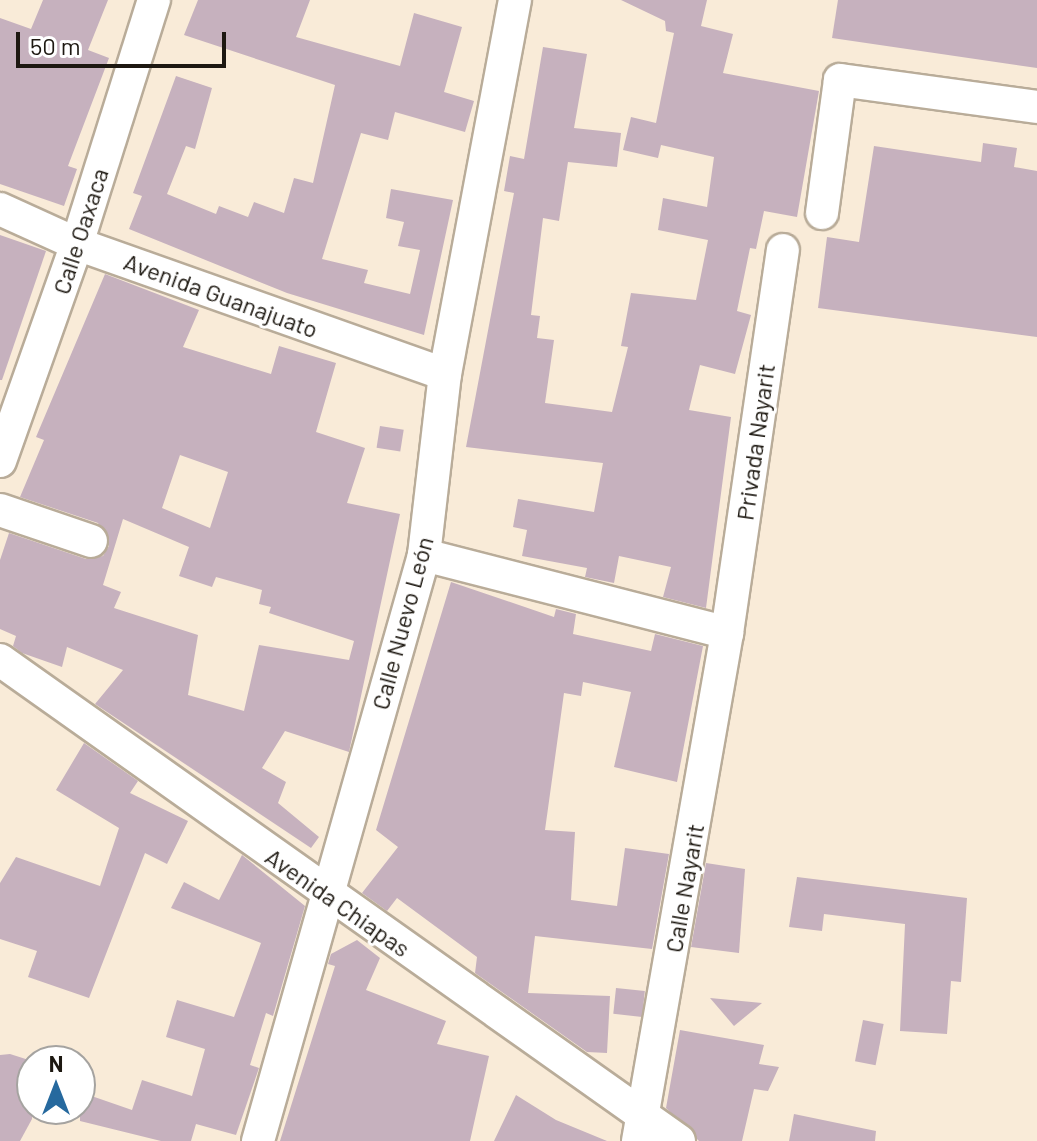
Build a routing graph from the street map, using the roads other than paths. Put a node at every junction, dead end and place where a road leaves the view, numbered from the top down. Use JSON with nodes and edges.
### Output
{"nodes":[{"id":1,"x":154,"y":0,"type":"edge"},
{"id":2,"x":515,"y":0,"type":"edge"},
{"id":3,"x":1037,"y":107,"type":"edge"},
{"id":4,"x":0,"y":209,"type":"edge"},
{"id":5,"x":822,"y":213,"type":"dead end"},
{"id":6,"x":77,"y":244,"type":"junction"},
{"id":7,"x":783,"y":250,"type":"dead end"},
{"id":8,"x":445,"y":374,"type":"junction"},
{"id":9,"x":0,"y":461,"type":"edge"},
{"id":10,"x":0,"y":510,"type":"edge"},
{"id":11,"x":91,"y":541,"type":"dead end"},
{"id":12,"x":424,"y":555,"type":"junction"},
{"id":13,"x":727,"y":633,"type":"junction"},
{"id":14,"x":0,"y":660,"type":"edge"},
{"id":15,"x":325,"y":895,"type":"junction"},
{"id":16,"x":641,"y":1128,"type":"edge"},
{"id":17,"x":258,"y":1141,"type":"edge"},
{"id":18,"x":679,"y":1141,"type":"edge"}],
"edges":[{"from":1,"to":6,"type":"street","name":"Calle Oaxaca"},
{"from":2,"to":8,"type":"street","name":"Calle Nuevo León"},
{"from":3,"to":5,"type":"street"},
{"from":4,"to":6,"type":"street","name":"Avenida Guanajuato"},
{"from":6,"to":8,"type":"street","name":"Avenida Guanajuato"},
{"from":6,"to":9,"type":"street","name":"Calle Oaxaca"},
{"from":7,"to":13,"type":"street","name":"Privada Nayarit"},
{"from":8,"to":12,"type":"street","name":"Calle Nuevo León"},
{"from":10,"to":11,"type":"street"},
{"from":12,"to":13,"type":"street"},
{"from":12,"to":15,"type":"street","name":"Calle Nuevo León"},
{"from":13,"to":16,"type":"street","name":"Calle Nayarit"},
{"from":14,"to":15,"type":"street","name":"Avenida Chiapas"},
{"from":15,"to":16,"type":"street","name":"Avenida Chiapas"},
{"from":15,"to":17,"type":"street","name":"Calle Nuevo León"},
{"from":16,"to":18,"type":"street","name":"Avenida Chiapas"}]}
